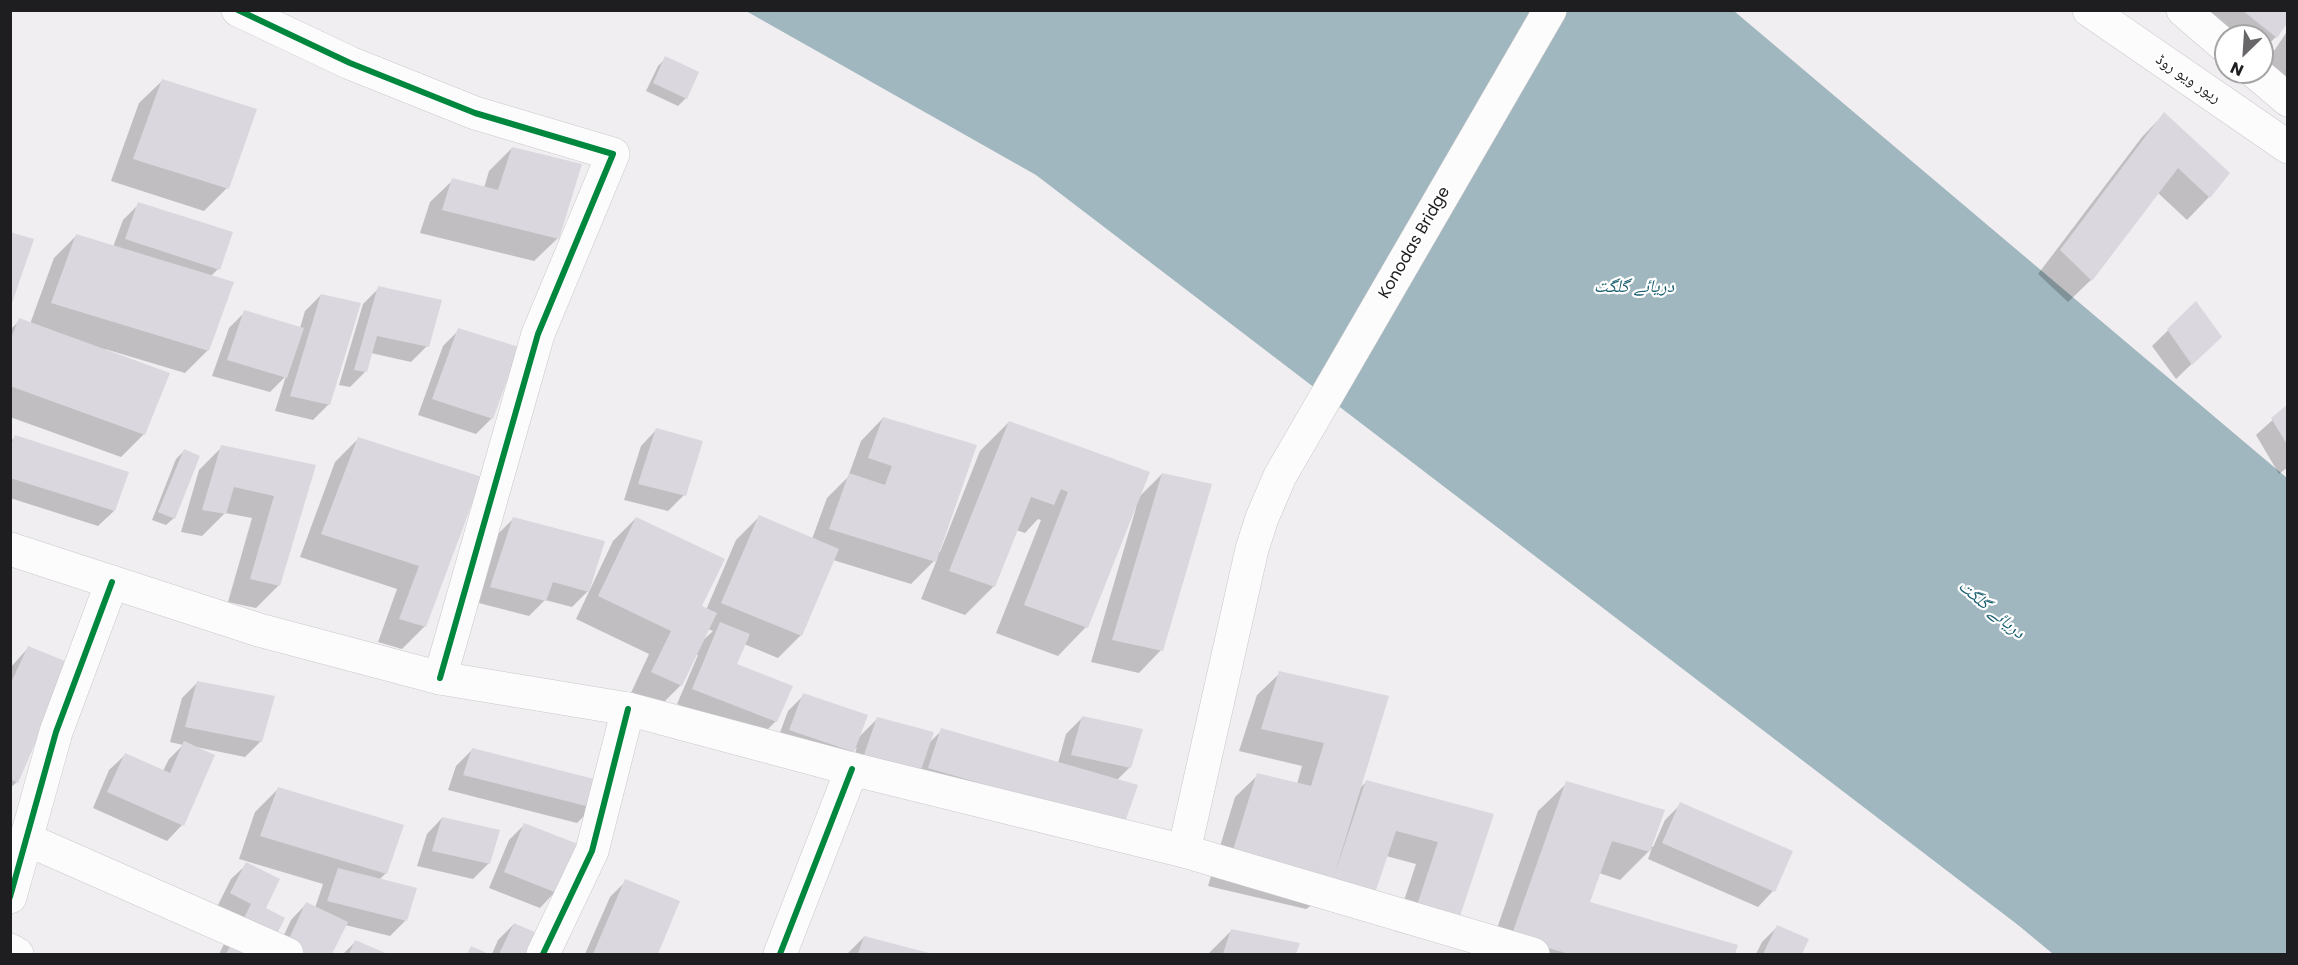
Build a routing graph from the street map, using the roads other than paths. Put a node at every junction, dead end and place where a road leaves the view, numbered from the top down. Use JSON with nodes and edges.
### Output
{"nodes":[{"id":1,"x":238,"y":10,"type":"edge"},
{"id":2,"x":1550,"y":10,"type":"edge"},
{"id":3,"x":2089,"y":10,"type":"edge"},
{"id":4,"x":2183,"y":10,"type":"edge"},
{"id":5,"x":2214,"y":37,"type":"edge"},
{"id":6,"x":2270,"y":84,"type":"edge"},
{"id":7,"x":2288,"y":99,"type":"edge"},
{"id":8,"x":2288,"y":147,"type":"edge"},
{"id":9,"x":10,"y":549,"type":"edge"},
{"id":10,"x":112,"y":582,"type":"junction"},
{"id":11,"x":440,"y":678,"type":"junction"},
{"id":12,"x":628,"y":710,"type":"junction"},
{"id":13,"x":852,"y":769,"type":"junction"},
{"id":14,"x":26,"y":838,"type":"junction"},
{"id":15,"x":1184,"y":851,"type":"junction"},
{"id":16,"x":10,"y":897,"type":"edge"},
{"id":17,"x":10,"y":950,"type":"edge"},
{"id":18,"x":17,"y":954,"type":"edge"},
{"id":19,"x":287,"y":954,"type":"edge"},
{"id":20,"x":543,"y":954,"type":"edge"},
{"id":21,"x":780,"y":954,"type":"edge"},
{"id":22,"x":1533,"y":954,"type":"edge"}],
"edges":[{"from":1,"to":11,"type":"main road"},
{"from":2,"to":15,"type":"main road","name":"Konodas Bridge"},
{"from":3,"to":8,"type":"main road","name":"ریور ویو روڈ"},
{"from":4,"to":5,"type":"main road"},
{"from":6,"to":7,"type":"main road"},
{"from":9,"to":10,"type":"main road"},
{"from":10,"to":11,"type":"main road"},
{"from":10,"to":14,"type":"main road"},
{"from":11,"to":12,"type":"main road"},
{"from":12,"to":13,"type":"main road"},
{"from":12,"to":20,"type":"main road"},
{"from":13,"to":15,"type":"main road"},
{"from":13,"to":21,"type":"main road"},
{"from":14,"to":16,"type":"main road"},
{"from":14,"to":19,"type":"main road"},
{"from":15,"to":22,"type":"main road"},
{"from":17,"to":18,"type":"main road"}]}
